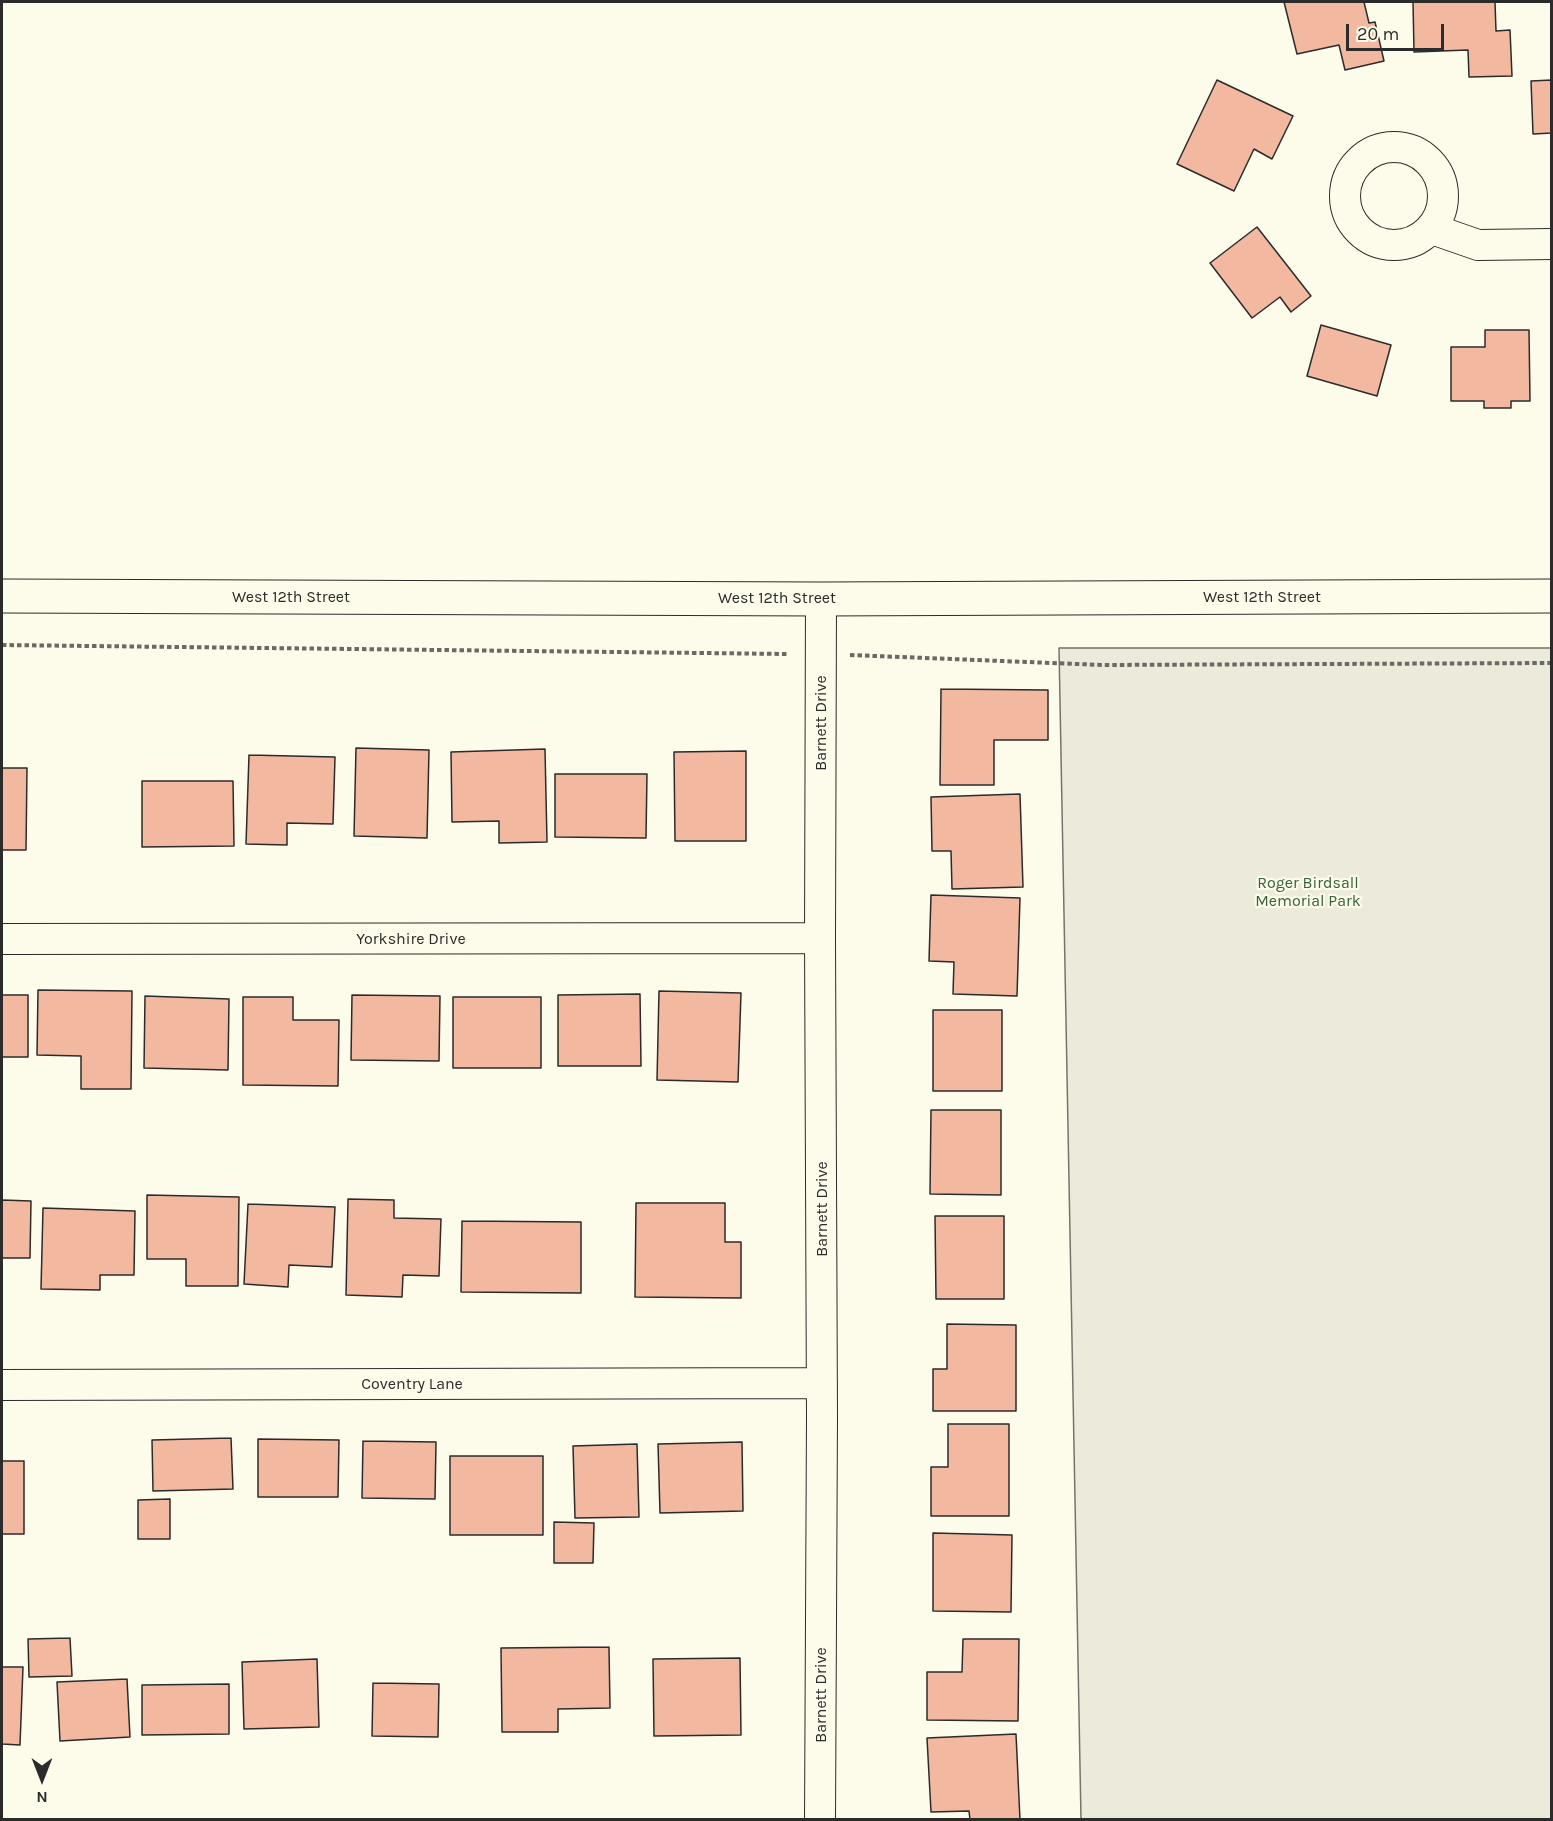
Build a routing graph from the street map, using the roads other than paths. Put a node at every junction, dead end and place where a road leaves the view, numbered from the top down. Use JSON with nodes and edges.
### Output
{"nodes":[{"id":1,"x":1432,"y":229,"type":"dead end"},
{"id":2,"x":1551,"y":244,"type":"edge"},
{"id":3,"x":2,"y":596,"type":"edge"},
{"id":4,"x":1551,"y":596,"type":"edge"},
{"id":5,"x":821,"y":599,"type":"junction"},
{"id":6,"x":820,"y":938,"type":"junction"},
{"id":7,"x":2,"y":939,"type":"edge"},
{"id":8,"x":822,"y":1383,"type":"junction"},
{"id":9,"x":2,"y":1385,"type":"edge"},
{"id":10,"x":820,"y":1820,"type":"edge"}],
"edges":[{"from":1,"to":2,"type":"street"},
{"from":3,"to":5,"type":"main road","name":"West 12th Street"},
{"from":4,"to":5,"type":"main road","name":"West 12th Street"},
{"from":5,"to":6,"type":"street","name":"Barnett Drive"},
{"from":6,"to":7,"type":"street","name":"Yorkshire Drive"},
{"from":6,"to":8,"type":"street","name":"Barnett Drive"},
{"from":8,"to":9,"type":"street","name":"Coventry Lane"},
{"from":8,"to":10,"type":"street","name":"Barnett Drive"}]}
